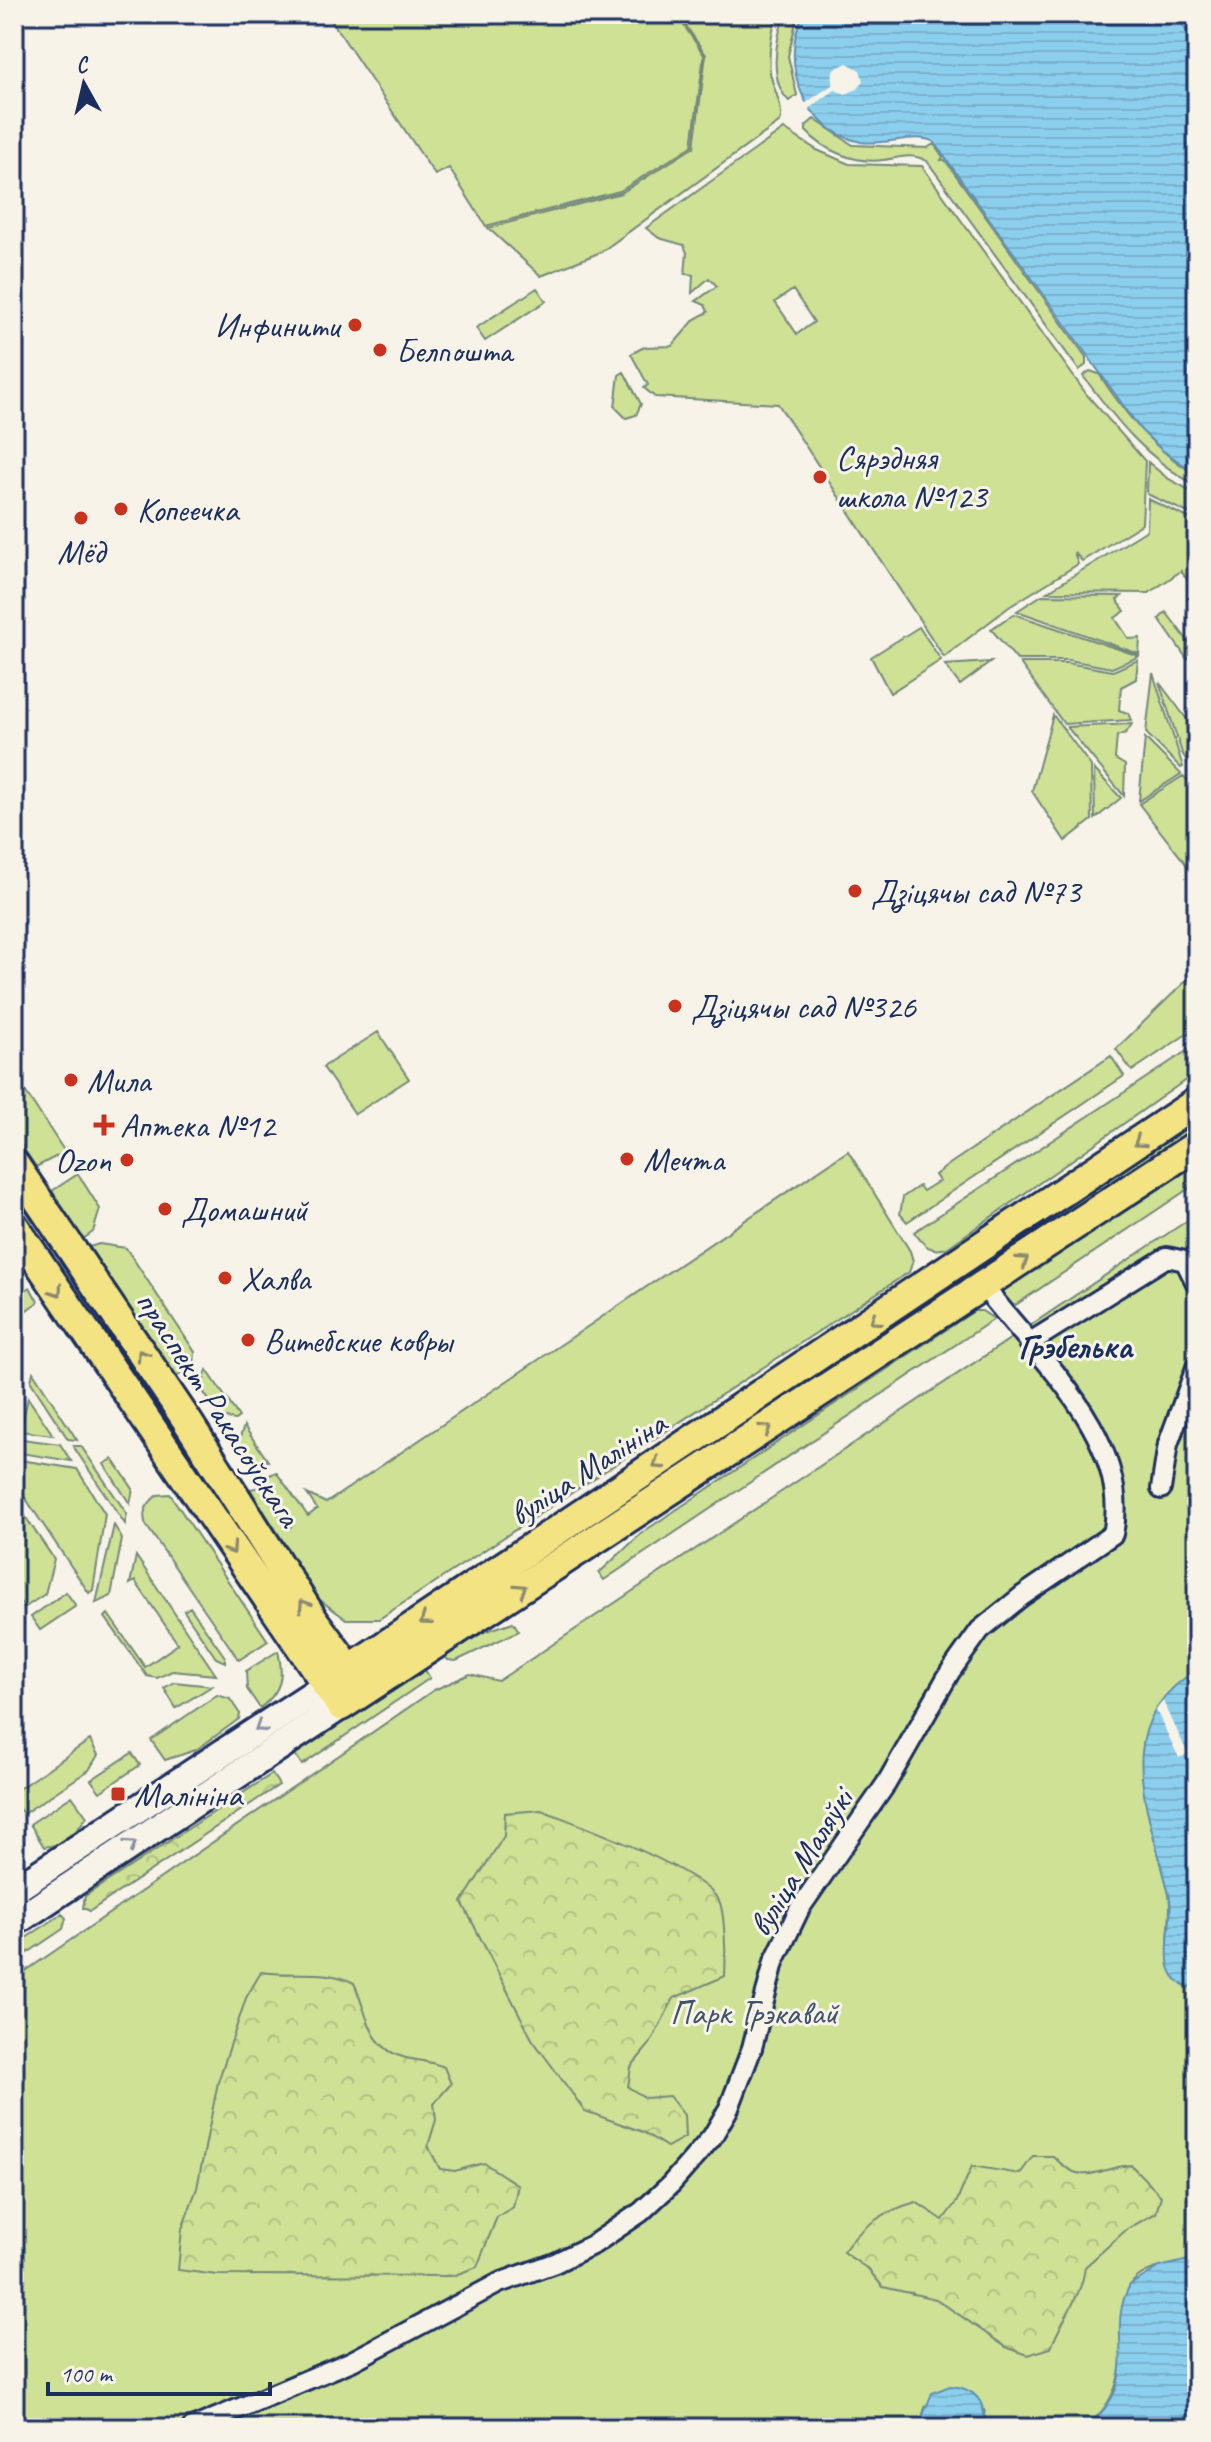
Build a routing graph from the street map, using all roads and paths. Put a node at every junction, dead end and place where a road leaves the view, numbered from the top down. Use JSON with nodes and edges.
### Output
{"nodes":[{"id":1,"x":1197,"y":1102,"type":"edge"},
{"id":2,"x":1197,"y":1145,"type":"edge"},
{"id":3,"x":14,"y":1164,"type":"edge"},
{"id":4,"x":14,"y":1226,"type":"edge"},
{"id":5,"x":940,"y":1277,"type":"junction"},
{"id":6,"x":1197,"y":1285,"type":"edge"},
{"id":7,"x":984,"y":1287,"type":"junction"},
{"id":8,"x":957,"y":1304,"type":"junction"},
{"id":9,"x":1029,"y":1343,"type":"junction"},
{"id":10,"x":1197,"y":1365,"type":"edge"},
{"id":11,"x":1161,"y":1489,"type":"dead end"},
{"id":12,"x":358,"y":1680,"type":"junction"},
{"id":13,"x":333,"y":1695,"type":"junction"},
{"id":14,"x":14,"y":1890,"type":"edge"},
{"id":15,"x":14,"y":1923,"type":"edge"},
{"id":16,"x":192,"y":2428,"type":"edge"}],
"edges":[{"from":1,"to":5,"type":"main road","name":"вуліца Малініна","one_way":true},
{"from":7,"to":2,"type":"main road","name":"вуліца Малініна","one_way":true},
{"from":12,"to":3,"type":"main road","name":"праспект Ракасоўскага","one_way":true},
{"from":4,"to":13,"type":"main road","name":"праспект Ракасоўскага","one_way":true},
{"from":5,"to":8,"type":"main road"},
{"from":5,"to":12,"type":"main road","name":"вуліца Малініна","one_way":true},
{"from":6,"to":9,"type":"street"},
{"from":7,"to":8,"type":"main road","name":"вуліца Малініна"},
{"from":7,"to":9,"type":"street","name":"вуліца Маляўкі"},
{"from":12,"to":8,"type":"main road","name":"вуліца Малініна","one_way":true},
{"from":9,"to":16,"type":"street","name":"вуліца Маляўкі"},
{"from":10,"to":11,"type":"street"},
{"from":12,"to":13,"type":"main road","name":"вуліца Малініна"},
{"from":13,"to":14,"type":"main road","name":"вуліца Малініна","one_way":true},
{"from":15,"to":13,"type":"main road","name":"вуліца Малініна","one_way":true}]}
